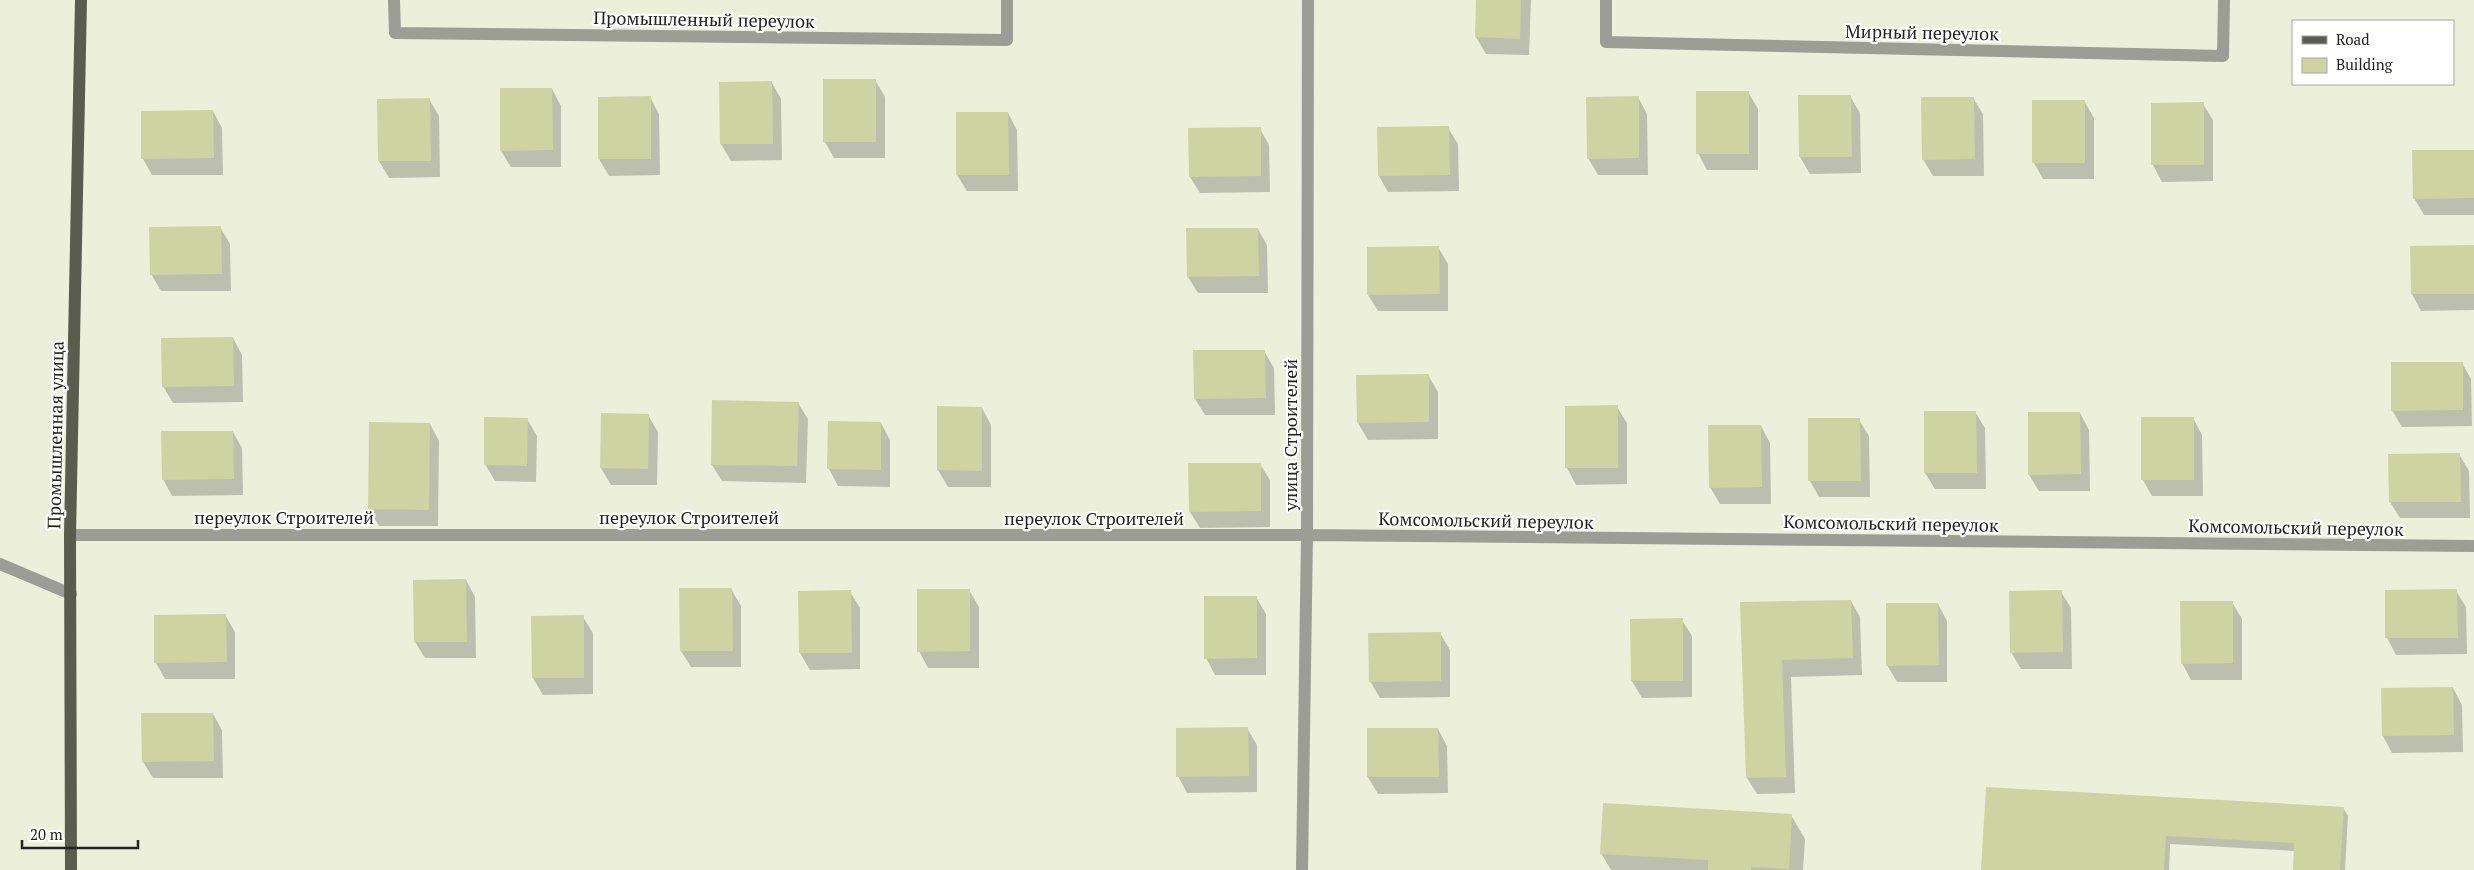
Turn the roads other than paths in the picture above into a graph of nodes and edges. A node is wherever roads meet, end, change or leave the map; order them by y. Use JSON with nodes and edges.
{"nodes":[{"id":1,"x":81,"y":0,"type":"edge"},
{"id":2,"x":394,"y":0,"type":"edge"},
{"id":3,"x":1007,"y":0,"type":"edge"},
{"id":4,"x":1308,"y":0,"type":"edge"},
{"id":5,"x":1606,"y":0,"type":"edge"},
{"id":6,"x":2224,"y":0,"type":"edge"},
{"id":7,"x":70,"y":534,"type":"junction"},
{"id":8,"x":1307,"y":535,"type":"junction"},
{"id":9,"x":2474,"y":546,"type":"edge"},
{"id":10,"x":0,"y":564,"type":"edge"},
{"id":11,"x":71,"y":594,"type":"junction"},
{"id":12,"x":71,"y":870,"type":"edge"},
{"id":13,"x":1302,"y":870,"type":"edge"}],
"edges":[{"from":1,"to":7,"type":"main road","name":"Промышленная улица"},
{"from":2,"to":3,"type":"street","name":"Промышленный переулок"},
{"from":4,"to":8,"type":"street","name":"улица Строителей"},
{"from":5,"to":6,"type":"street","name":"Мирный переулок"},
{"from":7,"to":8,"type":"street","name":"переулок Строителей"},
{"from":7,"to":11,"type":"main road","name":"Промышленная улица"},
{"from":8,"to":9,"type":"street","name":"Комсомольский переулок"},
{"from":8,"to":13,"type":"street","name":"улица Строителей"},
{"from":10,"to":11,"type":"street"},
{"from":11,"to":12,"type":"main road","name":"Промышленная улица"}]}
